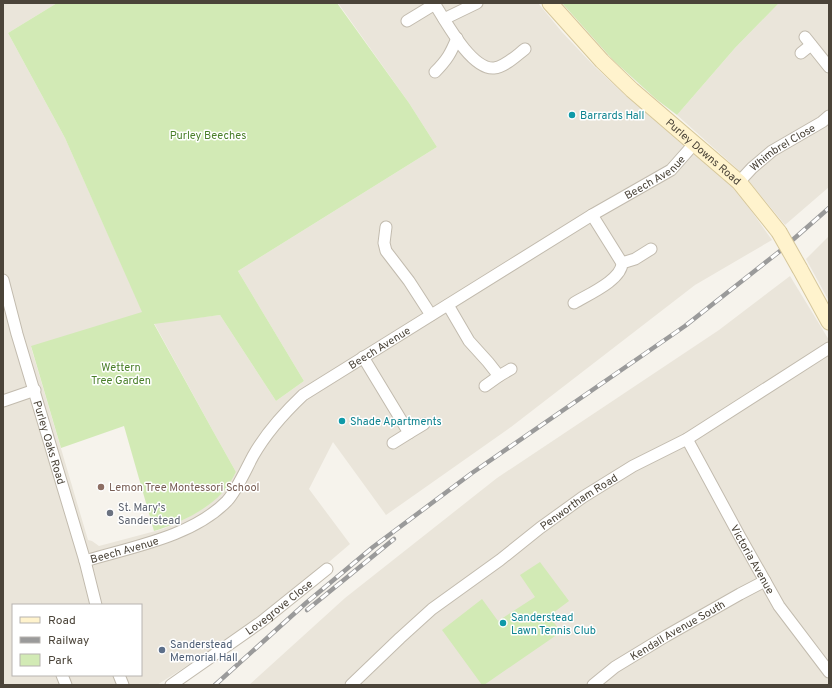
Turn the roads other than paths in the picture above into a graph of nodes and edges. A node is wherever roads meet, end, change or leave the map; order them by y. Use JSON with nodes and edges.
{"nodes":[{"id":1,"x":476,"y":3,"type":"edge"},
{"id":2,"x":550,"y":3,"type":"edge"},
{"id":3,"x":434,"y":4,"type":"edge"},
{"id":4,"x":444,"y":19,"type":"junction"},
{"id":5,"x":407,"y":21,"type":"dead end"},
{"id":6,"x":457,"y":38,"type":"junction"},
{"id":7,"x":525,"y":49,"type":"dead end"},
{"id":8,"x":801,"y":53,"type":"dead end"},
{"id":9,"x":829,"y":67,"type":"edge"},
{"id":10,"x":435,"y":72,"type":"dead end"},
{"id":11,"x":829,"y":116,"type":"edge"},
{"id":12,"x":694,"y":144,"type":"junction"},
{"id":13,"x":739,"y":182,"type":"junction"},
{"id":14,"x":592,"y":215,"type":"junction"},
{"id":15,"x":386,"y":228,"type":"dead end"},
{"id":16,"x":651,"y":249,"type":"dead end"},
{"id":17,"x":622,"y":263,"type":"junction"},
{"id":18,"x":3,"y":283,"type":"edge"},
{"id":19,"x":574,"y":303,"type":"dead end"},
{"id":20,"x":448,"y":305,"type":"junction"},
{"id":21,"x":431,"y":315,"type":"junction"},
{"id":22,"x":828,"y":320,"type":"edge"},
{"id":23,"x":829,"y":348,"type":"edge"},
{"id":24,"x":364,"y":357,"type":"junction"},
{"id":25,"x":511,"y":369,"type":"dead end"},
{"id":26,"x":499,"y":376,"type":"junction"},
{"id":27,"x":485,"y":386,"type":"dead end"},
{"id":28,"x":35,"y":390,"type":"junction"},
{"id":29,"x":3,"y":401,"type":"edge"},
{"id":30,"x":424,"y":424,"type":"dead end"},
{"id":31,"x":409,"y":433,"type":"junction"},
{"id":32,"x":687,"y":439,"type":"junction"},
{"id":33,"x":393,"y":442,"type":"dead end"},
{"id":34,"x":85,"y":561,"type":"junction"},
{"id":35,"x":327,"y":569,"type":"dead end"},
{"id":36,"x":765,"y":582,"type":"junction"},
{"id":37,"x":96,"y":604,"type":"edge"},
{"id":38,"x":829,"y":672,"type":"edge"},
{"id":39,"x":171,"y":685,"type":"edge"},
{"id":40,"x":351,"y":685,"type":"edge"},
{"id":41,"x":593,"y":685,"type":"edge"}],
"edges":[{"from":1,"to":4,"type":"street"},
{"from":2,"to":12,"type":"street","name":"Purley Downs Road"},
{"from":3,"to":4,"type":"street"},
{"from":3,"to":5,"type":"street"},
{"from":4,"to":6,"type":"street"},
{"from":6,"to":7,"type":"street"},
{"from":6,"to":10,"type":"street"},
{"from":8,"to":9,"type":"street"},
{"from":11,"to":13,"type":"street","name":"Whimbrel Close"},
{"from":12,"to":13,"type":"street","name":"Purley Downs Road"},
{"from":12,"to":14,"type":"street","name":"Beech Avenue"},
{"from":13,"to":22,"type":"street","name":"Purley Downs Road","bridge":true},
{"from":14,"to":17,"type":"street"},
{"from":14,"to":20,"type":"street","name":"Beech Avenue"},
{"from":15,"to":21,"type":"street"},
{"from":16,"to":17,"type":"street"},
{"from":17,"to":19,"type":"street"},
{"from":18,"to":28,"type":"street","name":"Purley Oaks Road"},
{"from":20,"to":21,"type":"street","name":"Beech Avenue"},
{"from":20,"to":26,"type":"street"},
{"from":21,"to":24,"type":"street","name":"Beech Avenue"},
{"from":23,"to":32,"type":"street","name":"Penwortham Road"},
{"from":24,"to":31,"type":"street"},
{"from":24,"to":34,"type":"street","name":"Beech Avenue"},
{"from":25,"to":26,"type":"street"},
{"from":26,"to":27,"type":"street"},
{"from":28,"to":29,"type":"street"},
{"from":28,"to":34,"type":"street","name":"Purley Oaks Road"},
{"from":30,"to":31,"type":"street"},
{"from":31,"to":33,"type":"street"},
{"from":32,"to":36,"type":"street","name":"Victoria Avenue"},
{"from":32,"to":40,"type":"street","name":"Penwortham Road"},
{"from":34,"to":37,"type":"street","name":"Purley Oaks Road"},
{"from":35,"to":39,"type":"street","name":"Lovegrove Close"},
{"from":36,"to":38,"type":"street","name":"Victoria Avenue"},
{"from":36,"to":41,"type":"street","name":"Kendall Avenue South"}]}
